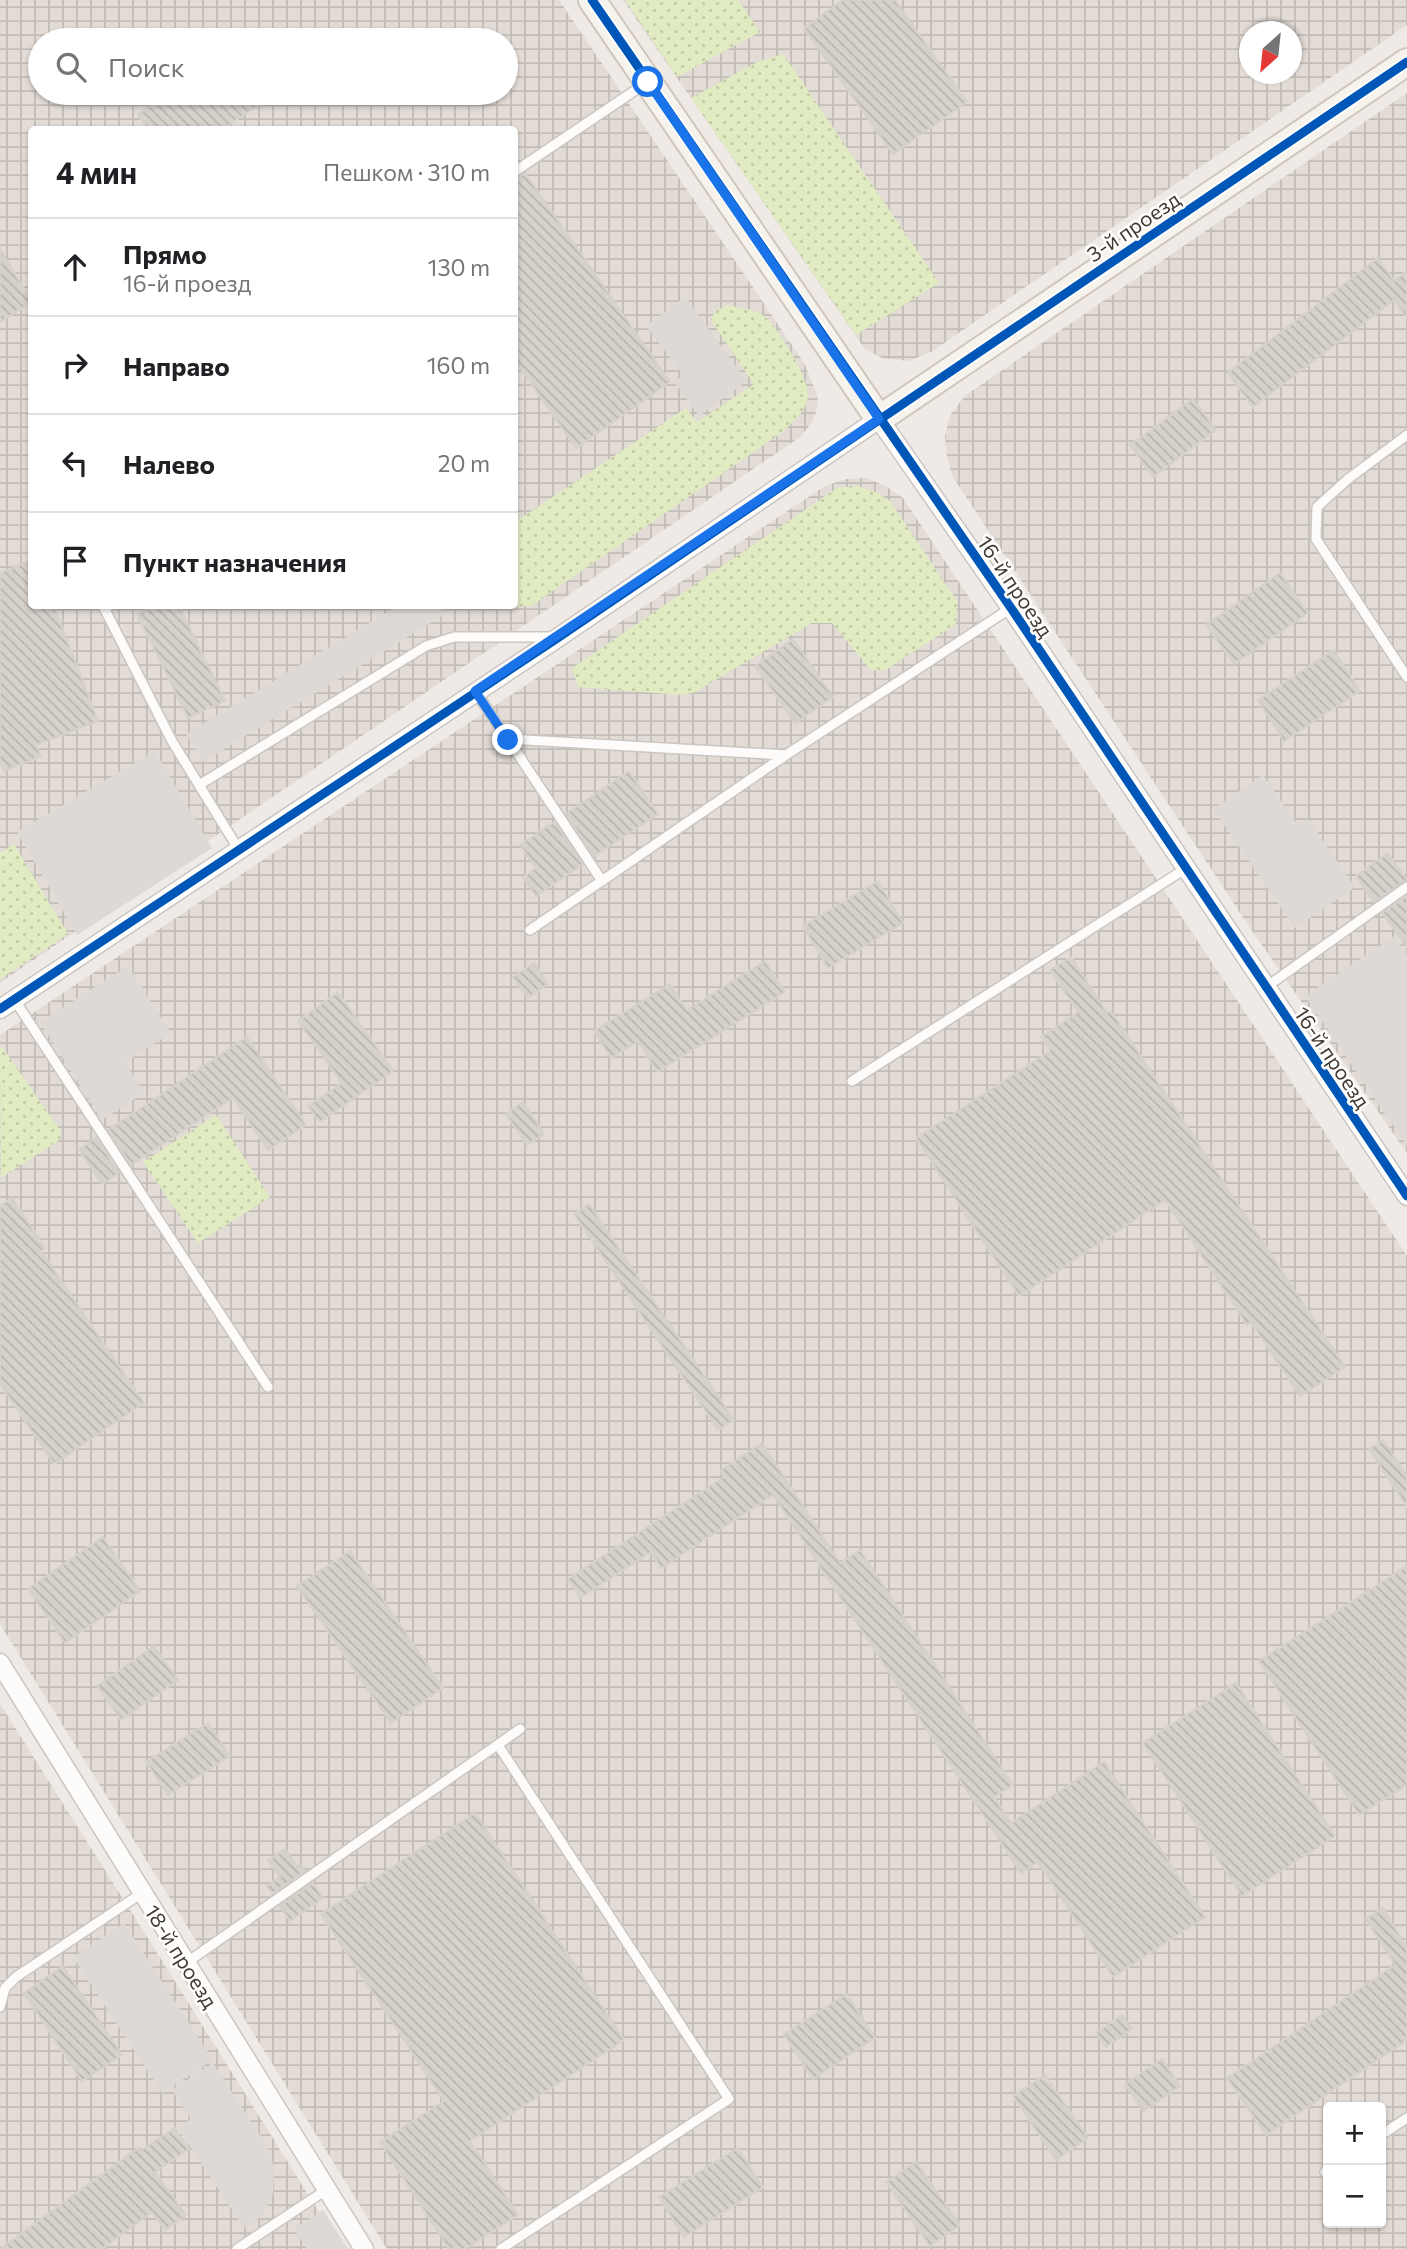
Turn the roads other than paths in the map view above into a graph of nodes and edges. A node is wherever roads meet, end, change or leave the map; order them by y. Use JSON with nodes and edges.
{"nodes":[{"id":1,"x":593,"y":0,"type":"edge"},
{"id":2,"x":1407,"y":62,"type":"edge"},
{"id":3,"x":648,"y":82,"type":"junction"},
{"id":4,"x":518,"y":169,"type":"edge"},
{"id":5,"x":879,"y":419,"type":"junction"},
{"id":6,"x":1407,"y":435,"type":"edge"},
{"id":7,"x":1011,"y":608,"type":"junction"},
{"id":8,"x":105,"y":609,"type":"edge"},
{"id":9,"x":559,"y":637,"type":"junction"},
{"id":10,"x":1407,"y":677,"type":"edge"},
{"id":11,"x":475,"y":691,"type":"junction"},
{"id":12,"x":508,"y":740,"type":"junction"},
{"id":13,"x":786,"y":755,"type":"junction"},
{"id":14,"x":199,"y":785,"type":"junction"},
{"id":15,"x":239,"y":850,"type":"junction"},
{"id":16,"x":1185,"y":869,"type":"junction"},
{"id":17,"x":602,"y":881,"type":"junction"},
{"id":18,"x":1407,"y":887,"type":"edge"},
{"id":19,"x":530,"y":930,"type":"dead end"},
{"id":20,"x":1265,"y":988,"type":"junction"},
{"id":21,"x":7,"y":1004,"type":"edge"},
{"id":22,"x":852,"y":1081,"type":"dead end"},
{"id":23,"x":1407,"y":1196,"type":"edge"},
{"id":24,"x":268,"y":1387,"type":"dead end"},
{"id":25,"x":0,"y":1663,"type":"edge"},
{"id":26,"x":520,"y":1729,"type":"dead end"},
{"id":27,"x":498,"y":1745,"type":"junction"},
{"id":28,"x":142,"y":1893,"type":"junction"},
{"id":29,"x":186,"y":1963,"type":"junction"},
{"id":30,"x":0,"y":2007,"type":"edge"},
{"id":31,"x":1407,"y":2118,"type":"edge"},
{"id":32,"x":1386,"y":2133,"type":"edge"},
{"id":33,"x":326,"y":2190,"type":"junction"},
{"id":34,"x":237,"y":2249,"type":"edge"},
{"id":35,"x":364,"y":2249,"type":"edge"},
{"id":36,"x":501,"y":2249,"type":"edge"}],
"edges":[{"from":1,"to":3,"type":"street","name":"16-й проезд"},
{"from":2,"to":5,"type":"street","name":"3-й проезд"},
{"from":3,"to":4,"type":"lane"},
{"from":3,"to":5,"type":"street","name":"16-й проезд"},
{"from":5,"to":7,"type":"street","name":"16-й проезд"},
{"from":5,"to":9,"type":"street"},
{"from":6,"to":10,"type":"lane"},
{"from":7,"to":13,"type":"lane"},
{"from":7,"to":16,"type":"street","name":"16-й проезд"},
{"from":8,"to":14,"type":"lane"},
{"from":9,"to":11,"type":"street"},
{"from":9,"to":14,"type":"lane"},
{"from":11,"to":12,"type":"lane"},
{"from":11,"to":15,"type":"street"},
{"from":12,"to":13,"type":"lane"},
{"from":12,"to":17,"type":"lane"},
{"from":13,"to":17,"type":"lane"},
{"from":14,"to":15,"type":"lane"},
{"from":15,"to":21,"type":"street"},
{"from":16,"to":20,"type":"street","name":"16-й проезд"},
{"from":16,"to":22,"type":"lane"},
{"from":17,"to":19,"type":"lane"},
{"from":18,"to":20,"type":"lane"},
{"from":20,"to":23,"type":"street","name":"16-й проезд"},
{"from":21,"to":24,"type":"lane"},
{"from":25,"to":28,"type":"street","name":"18-й проезд"},
{"from":26,"to":27,"type":"lane"},
{"from":27,"to":29,"type":"lane"},
{"from":27,"to":36,"type":"lane"},
{"from":28,"to":29,"type":"street","name":"18-й проезд"},
{"from":28,"to":30,"type":"lane"},
{"from":29,"to":33,"type":"street","name":"18-й проезд"},
{"from":31,"to":32,"type":"lane"},
{"from":33,"to":34,"type":"lane"},
{"from":33,"to":35,"type":"street","name":"18-й проезд"}]}
